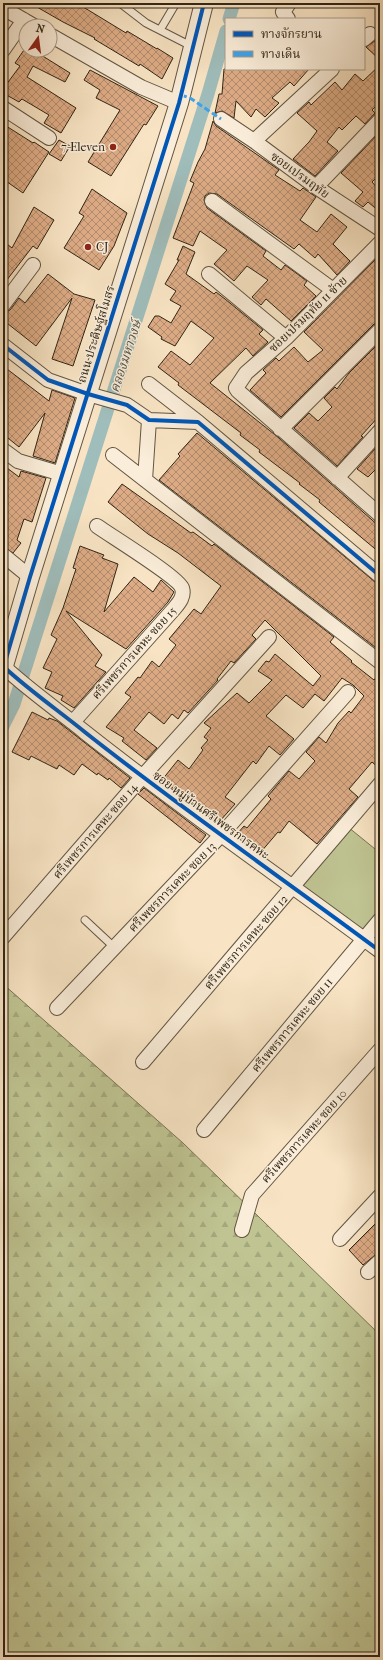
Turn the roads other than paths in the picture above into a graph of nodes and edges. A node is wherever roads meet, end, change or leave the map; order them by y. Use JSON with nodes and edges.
{"nodes":[{"id":1,"x":120,"y":3,"type":"edge"},
{"id":2,"x":176,"y":3,"type":"edge"},
{"id":3,"x":288,"y":3,"type":"edge"},
{"id":4,"x":203,"y":4,"type":"edge"},
{"id":5,"x":3,"y":8,"type":"edge"},
{"id":6,"x":20,"y":18,"type":"edge"},
{"id":7,"x":287,"y":18,"type":"edge"},
{"id":8,"x":160,"y":30,"type":"junction"},
{"id":9,"x":18,"y":34,"type":"edge"},
{"id":10,"x":58,"y":40,"type":"edge"},
{"id":11,"x":193,"y":47,"type":"junction"},
{"id":12,"x":3,"y":50,"type":"edge"},
{"id":13,"x":331,"y":70,"type":"edge"},
{"id":14,"x":179,"y":103,"type":"junction"},
{"id":15,"x":3,"y":108,"type":"edge"},
{"id":16,"x":221,"y":119,"type":"dead end"},
{"id":17,"x":380,"y":120,"type":"edge"},
{"id":18,"x":49,"y":138,"type":"dead end"},
{"id":19,"x":254,"y":141,"type":"junction"},
{"id":20,"x":316,"y":187,"type":"junction"},
{"id":21,"x":212,"y":201,"type":"dead end"},
{"id":22,"x":380,"y":229,"type":"edge"},
{"id":23,"x":380,"y":244,"type":"edge"},
{"id":24,"x":33,"y":265,"type":"dead end"},
{"id":25,"x":209,"y":274,"type":"dead end"},
{"id":26,"x":333,"y":290,"type":"junction"},
{"id":27,"x":3,"y":305,"type":"edge"},
{"id":28,"x":380,"y":330,"type":"edge"},
{"id":29,"x":286,"y":338,"type":"junction"},
{"id":30,"x":3,"y":345,"type":"edge"},
{"id":31,"x":149,"y":384,"type":"dead end"},
{"id":32,"x":92,"y":396,"type":"junction"},
{"id":33,"x":149,"y":420,"type":"junction"},
{"id":34,"x":198,"y":422,"type":"junction"},
{"id":35,"x":280,"y":429,"type":"junction"},
{"id":36,"x":380,"y":431,"type":"edge"},
{"id":37,"x":3,"y":450,"type":"edge"},
{"id":38,"x":113,"y":455,"type":"dead end"},
{"id":39,"x":62,"y":474,"type":"junction"},
{"id":40,"x":337,"y":478,"type":"junction"},
{"id":41,"x":145,"y":480,"type":"junction"},
{"id":42,"x":380,"y":516,"type":"edge"},
{"id":43,"x":97,"y":526,"type":"dead end"},
{"id":44,"x":3,"y":555,"type":"edge"},
{"id":45,"x":380,"y":576,"type":"edge"},
{"id":46,"x":30,"y":577,"type":"junction"},
{"id":47,"x":269,"y":637,"type":"dead end"},
{"id":48,"x":380,"y":662,"type":"edge"},
{"id":49,"x":4,"y":668,"type":"edge"},
{"id":50,"x":348,"y":692,"type":"dead end"},
{"id":51,"x":73,"y":722,"type":"junction"},
{"id":52,"x":142,"y":777,"type":"junction"},
{"id":53,"x":380,"y":784,"type":"edge"},
{"id":54,"x":221,"y":835,"type":"junction"},
{"id":55,"x":294,"y":886,"type":"junction"},
{"id":56,"x":85,"y":920,"type":"dead end"},
{"id":57,"x":380,"y":920,"type":"edge"},
{"id":58,"x":3,"y":937,"type":"edge"},
{"id":59,"x":364,"y":939,"type":"junction"},
{"id":60,"x":114,"y":948,"type":"junction"},
{"id":61,"x":380,"y":951,"type":"edge"},
{"id":62,"x":57,"y":1008,"type":"dead end"},
{"id":63,"x":380,"y":1050,"type":"edge"},
{"id":64,"x":143,"y":1062,"type":"dead end"},
{"id":65,"x":204,"y":1130,"type":"dead end"},
{"id":66,"x":380,"y":1196,"type":"edge"},
{"id":67,"x":242,"y":1230,"type":"dead end"},
{"id":68,"x":340,"y":1239,"type":"dead end"},
{"id":69,"x":380,"y":1261,"type":"edge"},
{"id":70,"x":368,"y":1272,"type":"dead end"}],
"edges":[{"from":1,"to":8,"type":"lane"},
{"from":2,"to":8,"type":"lane"},
{"from":3,"to":7,"type":"street"},
{"from":4,"to":11,"type":"street","name":"ถนน ประดิษฐ์สโมสร"},
{"from":5,"to":6,"type":"street"},
{"from":8,"to":11,"type":"lane"},
{"from":9,"to":12,"type":"street"},
{"from":10,"to":14,"type":"street"},
{"from":11,"to":14,"type":"street","name":"ถนน ประดิษฐ์สโมสร"},
{"from":13,"to":19,"type":"street"},
{"from":14,"to":32,"type":"street","name":"ถนน ประดิษฐ์สโมสร"},
{"from":15,"to":18,"type":"street"},
{"from":16,"to":19,"type":"street","name":"ซอยเปรมฤทัย"},
{"from":17,"to":20,"type":"street"},
{"from":19,"to":20,"type":"street","name":"ซอยเปรมฤทัย"},
{"from":20,"to":22,"type":"street","name":"ซอยเปรมฤทัย"},
{"from":21,"to":26,"type":"street"},
{"from":23,"to":26,"type":"street","name":"ซอยเปรมฤทัย 11 ซ้าย"},
{"from":24,"to":27,"type":"street"},
{"from":25,"to":29,"type":"street"},
{"from":26,"to":29,"type":"street","name":"ซอยเปรมฤทัย 11 ซ้าย"},
{"from":28,"to":35,"type":"street"},
{"from":29,"to":35,"type":"street","name":"ซอยเปรมฤทัย 11 ซ้าย"},
{"from":30,"to":32,"type":"street"},
{"from":31,"to":34,"type":"street"},
{"from":32,"to":33,"type":"street"},
{"from":32,"to":39,"type":"street","name":"ถนน ประดิษฐ์สโมสร"},
{"from":33,"to":34,"type":"street"},
{"from":33,"to":41,"type":"street"},
{"from":34,"to":45,"type":"street"},
{"from":35,"to":40,"type":"street"},
{"from":36,"to":40,"type":"street"},
{"from":37,"to":39,"type":"street"},
{"from":38,"to":41,"type":"street"},
{"from":39,"to":46,"type":"street","name":"ถนน ประดิษฐ์สโมสร"},
{"from":40,"to":42,"type":"street"},
{"from":41,"to":48,"type":"street"},
{"from":43,"to":51,"type":"street","name":"ศรีเพชรการเคหะ ซอย 15"},
{"from":44,"to":46,"type":"street"},
{"from":46,"to":49,"type":"street","name":"ถนน ประดิษฐ์สโมสร"},
{"from":47,"to":52,"type":"street","name":"ศรีเพชรการเคหะ ซอย 14"},
{"from":49,"to":51,"type":"street","name":"ซอย หมู่บ้านศรีเพชรการคหะ"},
{"from":50,"to":54,"type":"street","name":"ศรีเพชรการเคหะ ซอย 13"},
{"from":51,"to":52,"type":"street","name":"ซอย หมู่บ้านศรีเพชรการคหะ"},
{"from":52,"to":54,"type":"street","name":"ซอย หมู่บ้านศรีเพชรการคหะ"},
{"from":52,"to":58,"type":"street","name":"ศรีเพชรการเคหะ ซอย 14"},
{"from":53,"to":55,"type":"street","name":"ศรีเพชรการเคหะ ซอย 12"},
{"from":54,"to":55,"type":"street","name":"ซอย หมู่บ้านศรีเพชรการคหะ"},
{"from":54,"to":60,"type":"street","name":"ศรีเพชรการเคหะ ซอย 13"},
{"from":55,"to":59,"type":"street","name":"ซอย หมู่บ้านศรีเพชรการคหะ"},
{"from":55,"to":64,"type":"street","name":"ศรีเพชรการเคหะ ซอย 12"},
{"from":56,"to":60,"type":"lane"},
{"from":57,"to":59,"type":"street","name":"ศรีเพชรการเคหะ ซอย 11"},
{"from":59,"to":61,"type":"street","name":"ซอย หมู่บ้านศรีเพชรการคหะ"},
{"from":59,"to":65,"type":"street","name":"ศรีเพชรการเคหะ ซอย 11"},
{"from":60,"to":62,"type":"street","name":"ศรีเพชรการเคหะ ซอย 13"},
{"from":63,"to":67,"type":"street","name":"ศรีเพชรการเคหะ ซอย 10"},
{"from":66,"to":68,"type":"street"},
{"from":69,"to":70,"type":"street"}]}
